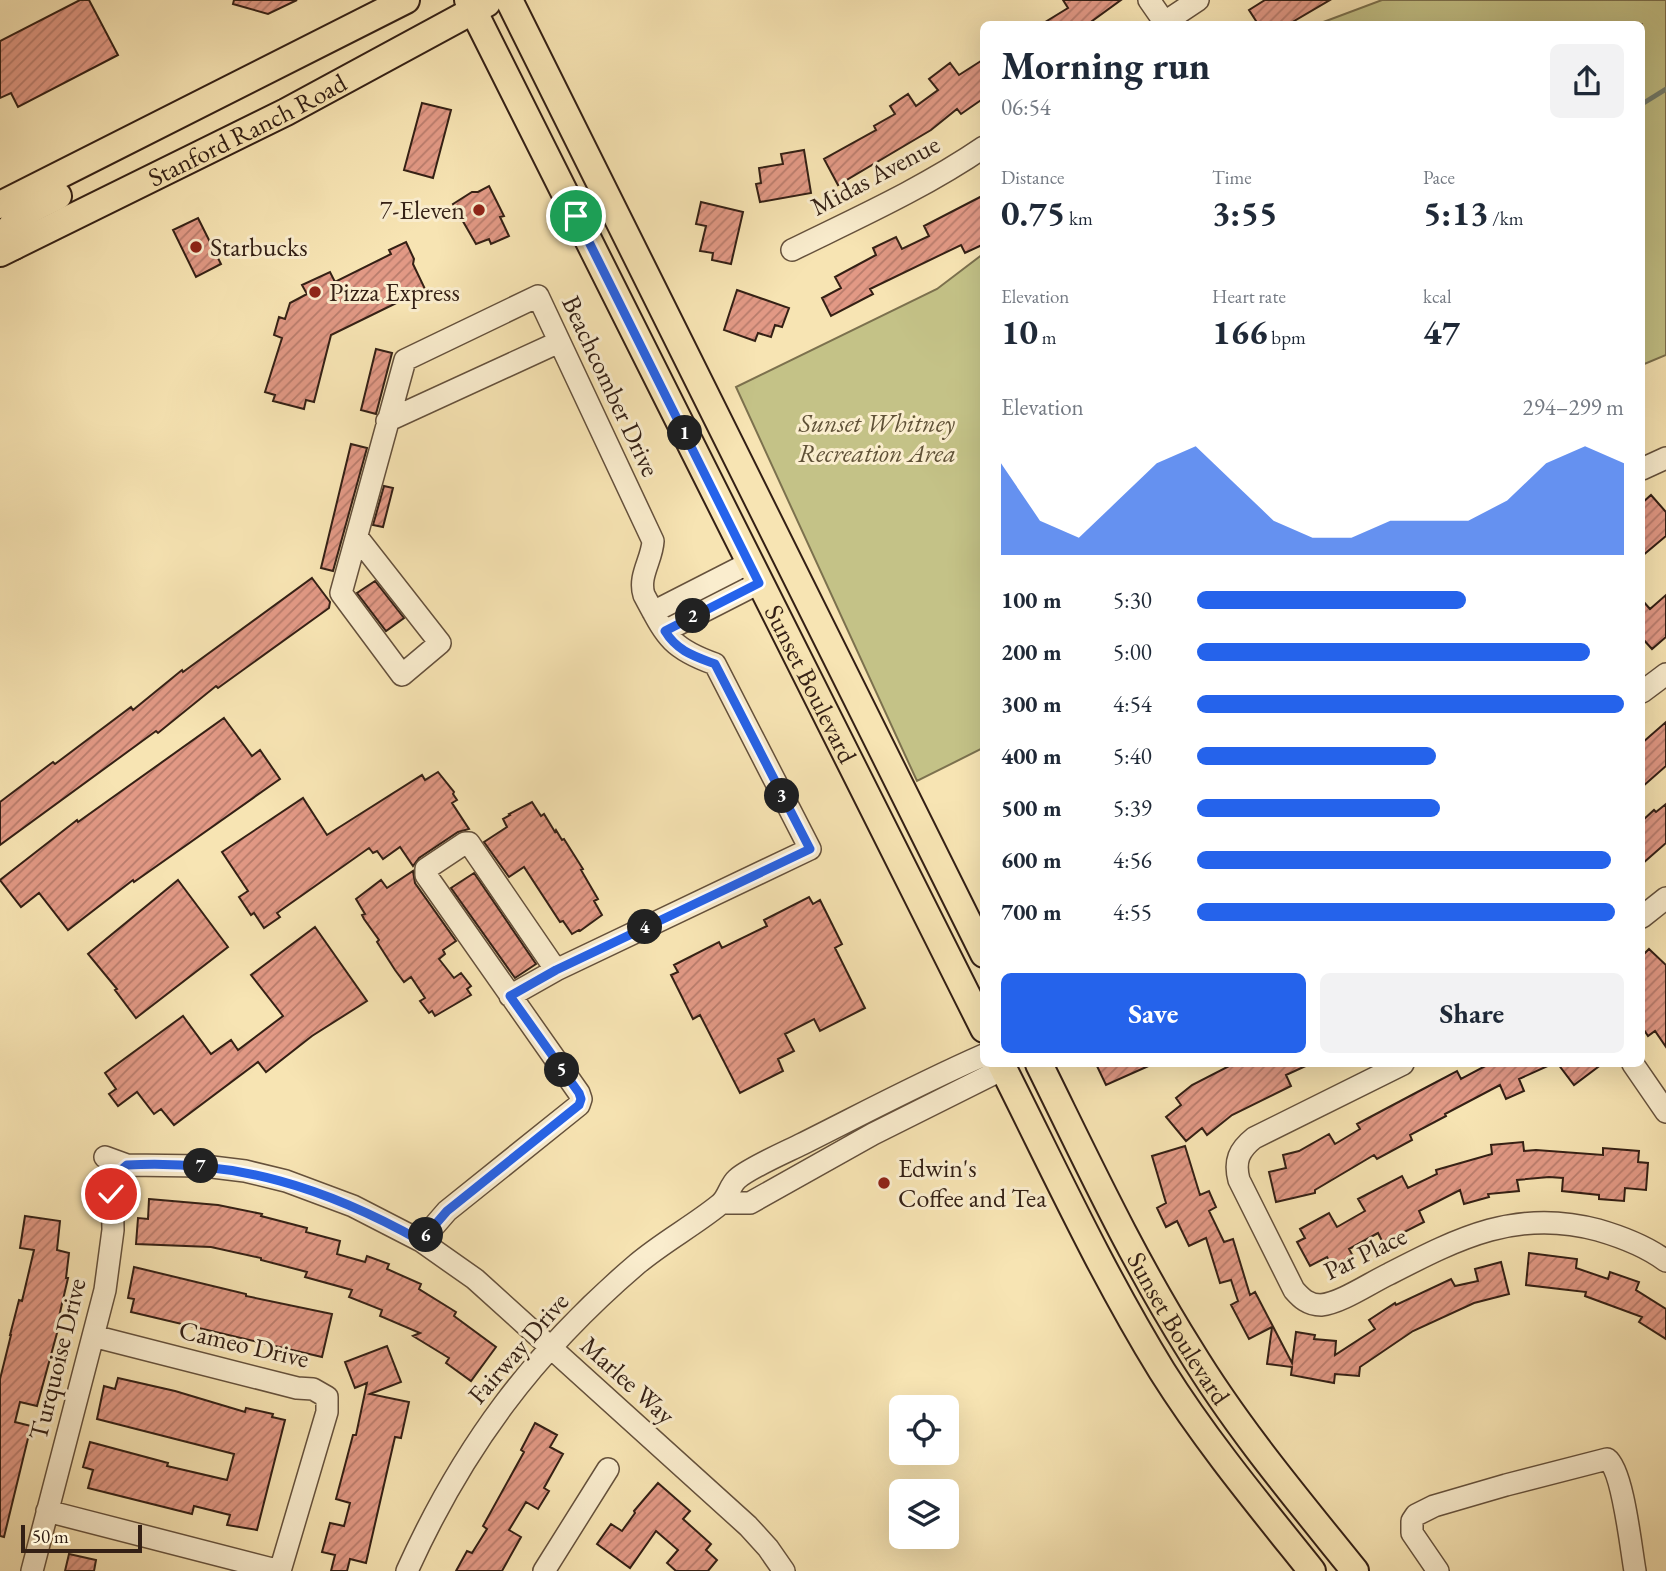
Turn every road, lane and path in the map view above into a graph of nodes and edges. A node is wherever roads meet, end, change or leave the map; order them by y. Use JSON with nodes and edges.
{"nodes":[{"id":1,"x":406,"y":0,"type":"edge"},
{"id":2,"x":509,"y":0,"type":"edge"},
{"id":3,"x":1149,"y":0,"type":"edge"},
{"id":4,"x":1198,"y":0,"type":"edge"},
{"id":5,"x":478,"y":3,"type":"edge"},
{"id":6,"x":1161,"y":21,"type":"edge"},
{"id":7,"x":1167,"y":21,"type":"edge"},
{"id":8,"x":980,"y":150,"type":"edge"},
{"id":9,"x":76,"y":166,"type":"junction"},
{"id":10,"x":0,"y":205,"type":"edge"},
{"id":11,"x":7,"y":249,"type":"edge"},
{"id":12,"x":792,"y":250,"type":"dead end"},
{"id":13,"x":559,"y":342,"type":"junction"},
{"id":14,"x":387,"y":421,"type":"junction"},
{"id":15,"x":1666,"y":458,"type":"edge"},
{"id":16,"x":1645,"y":468,"type":"edge"},
{"id":17,"x":357,"y":537,"type":"junction"},
{"id":18,"x":754,"y":573,"type":"junction"},
{"id":19,"x":653,"y":612,"type":"junction"},
{"id":20,"x":665,"y":631,"type":"junction"},
{"id":21,"x":1666,"y":674,"type":"edge"},
{"id":22,"x":1645,"y":690,"type":"edge"},
{"id":23,"x":1666,"y":898,"type":"edge"},
{"id":24,"x":1645,"y":914,"type":"edge"},
{"id":25,"x":980,"y":946,"type":"edge"},
{"id":26,"x":556,"y":970,"type":"junction"},
{"id":27,"x":510,"y":996,"type":"junction"},
{"id":28,"x":980,"y":1021,"type":"edge"},
{"id":29,"x":993,"y":1067,"type":"edge"},
{"id":30,"x":1002,"y":1067,"type":"edge"},
{"id":31,"x":1040,"y":1067,"type":"edge"},
{"id":32,"x":1398,"y":1067,"type":"edge"},
{"id":33,"x":1635,"y":1067,"type":"edge"},
{"id":34,"x":1666,"y":1112,"type":"edge"},
{"id":35,"x":105,"y":1157,"type":"dead end"},
{"id":36,"x":127,"y":1165,"type":"junction"},
{"id":37,"x":421,"y":1241,"type":"junction"},
{"id":38,"x":1663,"y":1250,"type":"edge"},
{"id":39,"x":93,"y":1336,"type":"junction"},
{"id":40,"x":550,"y":1347,"type":"junction"},
{"id":41,"x":608,"y":1469,"type":"dead end"},
{"id":42,"x":47,"y":1511,"type":"junction"},
{"id":43,"x":32,"y":1571,"type":"edge"},
{"id":44,"x":281,"y":1571,"type":"edge"},
{"id":45,"x":407,"y":1571,"type":"edge"},
{"id":46,"x":544,"y":1571,"type":"edge"},
{"id":47,"x":784,"y":1571,"type":"edge"},
{"id":48,"x":1312,"y":1571,"type":"edge"},
{"id":49,"x":1355,"y":1571,"type":"edge"},
{"id":50,"x":1438,"y":1571,"type":"edge"},
{"id":51,"x":1635,"y":1571,"type":"edge"}],
"edges":[{"from":1,"to":9,"type":"main road","name":"Stanford Ranch Road"},
{"from":2,"to":25,"type":"main road","name":"Sunset Boulevard"},
{"from":3,"to":6,"type":"street"},
{"from":4,"to":7,"type":"street"},
{"from":5,"to":11,"type":"main road","name":"Stanford Ranch Road"},
{"from":5,"to":18,"type":"main road","name":"Sunset Boulevard"},
{"from":8,"to":12,"type":"street","name":"Midas Avenue"},
{"from":9,"to":10,"type":"main road","name":"Stanford Ranch Road"},
{"from":9,"to":11,"type":"main road"},
{"from":13,"to":14,"type":"street"},
{"from":13,"to":14,"type":"street","name":"Beachcomber Drive"},
{"from":13,"to":19,"type":"street","name":"Beachcomber Drive"},
{"from":14,"to":17,"type":"street","name":"Beachcomber Drive"},
{"from":15,"to":16,"type":"street"},
{"from":17,"to":17,"type":"street","name":"Beachcomber Drive"},
{"from":18,"to":19,"type":"street"},
{"from":18,"to":20,"type":"street"},
{"from":18,"to":28,"type":"main road","name":"Sunset Boulevard"},
{"from":19,"to":20,"type":"street","name":"Beachcomber Drive"},
{"from":20,"to":26,"type":"street","name":"Beachcomber Drive"},
{"from":21,"to":22,"type":"street"},
{"from":23,"to":24,"type":"street"},
{"from":26,"to":27,"type":"street","name":"Beachcomber Drive"},
{"from":26,"to":27,"type":"street"},
{"from":27,"to":37,"type":"street"},
{"from":29,"to":40,"type":"street","name":"Fairway Drive"},
{"from":30,"to":48,"type":"main road","name":"Sunset Boulevard"},
{"from":31,"to":49,"type":"main road","name":"Sunset Boulevard"},
{"from":32,"to":38,"type":"street","name":"Par Place"},
{"from":33,"to":34,"type":"street"},
{"from":35,"to":36,"type":"street","name":"Marlee Way"},
{"from":36,"to":37,"type":"street","name":"Marlee Way"},
{"from":36,"to":39,"type":"street","name":"Turquoise Drive"},
{"from":37,"to":40,"type":"street","name":"Marlee Way"},
{"from":39,"to":42,"type":"street","name":"Turquoise Drive"},
{"from":39,"to":44,"type":"street","name":"Cameo Drive"},
{"from":40,"to":45,"type":"street","name":"Fairway Drive"},
{"from":40,"to":47,"type":"street","name":"Marlee Way"},
{"from":41,"to":46,"type":"street"},
{"from":42,"to":43,"type":"street","name":"Turquoise Drive"},
{"from":42,"to":44,"type":"street"},
{"from":50,"to":51,"type":"street"}]}
